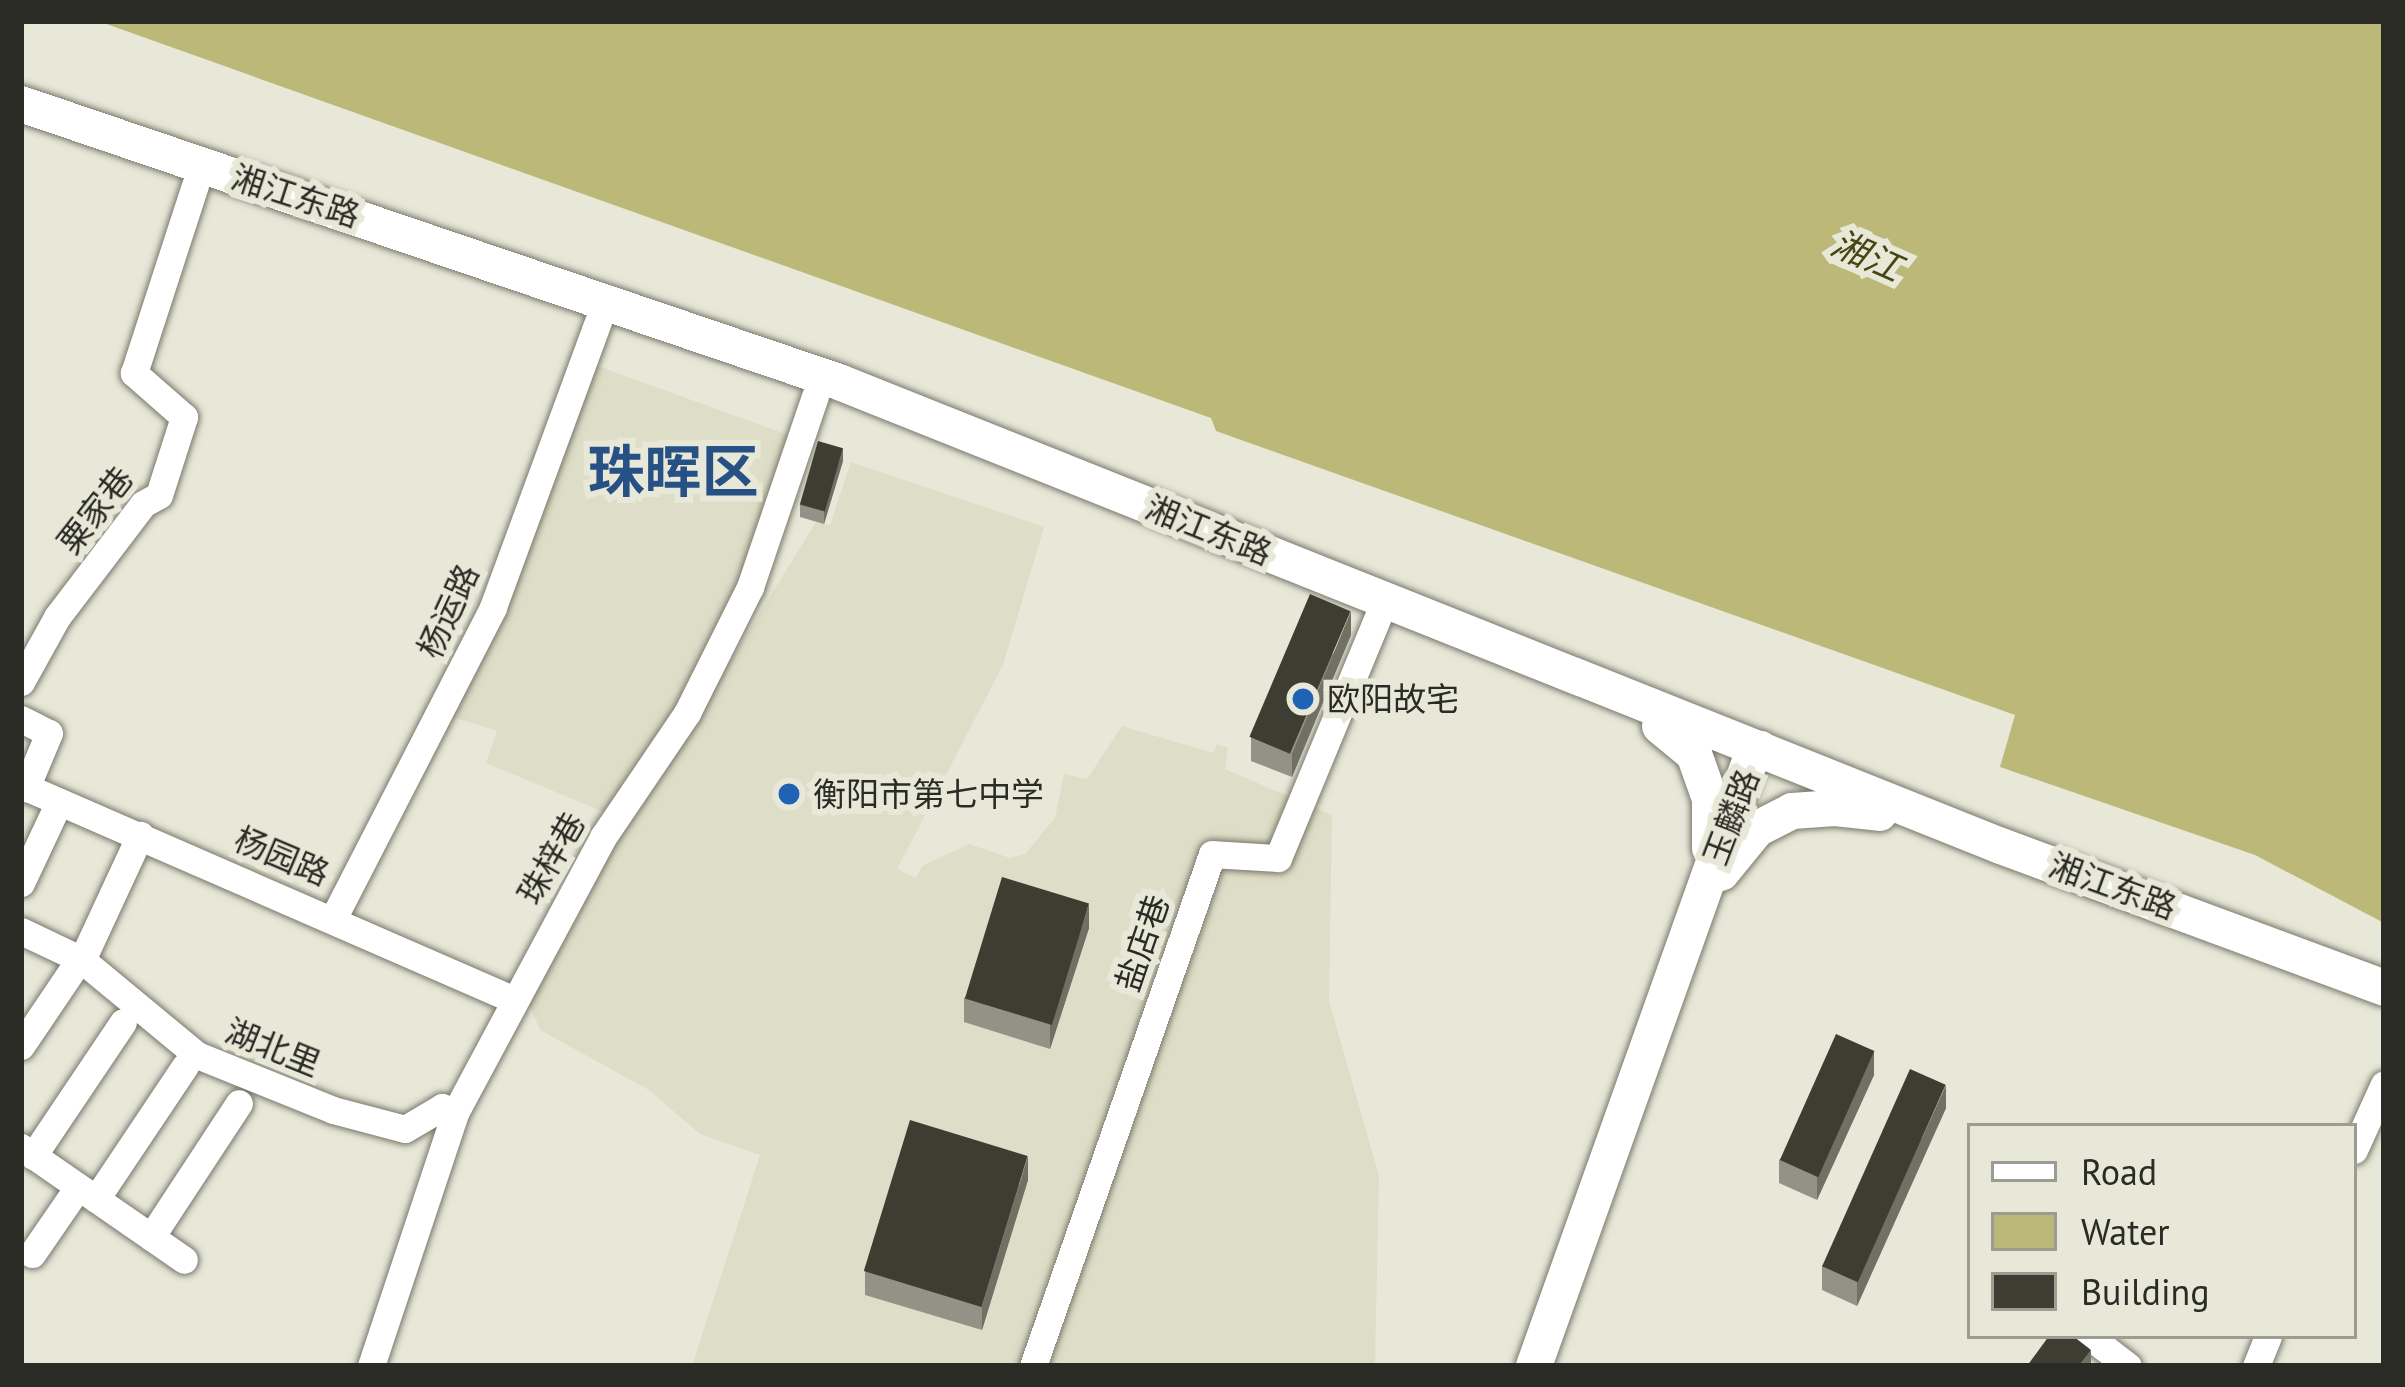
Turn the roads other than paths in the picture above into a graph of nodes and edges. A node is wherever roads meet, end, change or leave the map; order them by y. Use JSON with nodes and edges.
{"nodes":[{"id":1,"x":21,"y":104,"type":"edge"},
{"id":2,"x":21,"y":126,"type":"edge"},
{"id":3,"x":195,"y":185,"type":"junction"},
{"id":4,"x":598,"y":322,"type":"junction"},
{"id":5,"x":815,"y":396,"type":"junction"},
{"id":6,"x":1378,"y":616,"type":"junction"},
{"id":7,"x":21,"y":682,"type":"edge"},
{"id":8,"x":21,"y":719,"type":"edge"},
{"id":9,"x":1660,"y":727,"type":"junction"},
{"id":10,"x":1756,"y":759,"type":"junction"},
{"id":11,"x":23,"y":786,"type":"edge"},
{"id":12,"x":59,"y":802,"type":"junction"},
{"id":13,"x":1880,"y":813,"type":"junction"},
{"id":14,"x":140,"y":835,"type":"junction"},
{"id":15,"x":1716,"y":873,"type":"junction"},
{"id":16,"x":21,"y":883,"type":"edge"},
{"id":17,"x":334,"y":917,"type":"junction"},
{"id":18,"x":21,"y":932,"type":"edge"},
{"id":19,"x":80,"y":962,"type":"junction"},
{"id":20,"x":2384,"y":988,"type":"edge"},
{"id":21,"x":512,"y":998,"type":"junction"},
{"id":22,"x":2384,"y":1005,"type":"edge"},
{"id":23,"x":123,"y":1022,"type":"dead end"},
{"id":24,"x":21,"y":1046,"type":"edge"},
{"id":25,"x":185,"y":1066,"type":"dead end"},
{"id":26,"x":2384,"y":1084,"type":"edge"},
{"id":27,"x":239,"y":1103,"type":"dead end"},
{"id":28,"x":455,"y":1113,"type":"junction"},
{"id":29,"x":2357,"y":1143,"type":"edge"},
{"id":30,"x":27,"y":1152,"type":"edge"},
{"id":31,"x":87,"y":1193,"type":"junction"},
{"id":32,"x":151,"y":1237,"type":"junction"},
{"id":33,"x":32,"y":1254,"type":"dead end"},
{"id":34,"x":184,"y":1260,"type":"dead end"},
{"id":35,"x":2093,"y":1339,"type":"edge"},
{"id":36,"x":2123,"y":1364,"type":"edge"},
{"id":37,"x":370,"y":1366,"type":"edge"},
{"id":38,"x":1033,"y":1366,"type":"edge"},
{"id":39,"x":1534,"y":1366,"type":"edge"},
{"id":40,"x":1546,"y":1366,"type":"edge"}],
"edges":[{"from":1,"to":10,"type":"main road","name":"湘江东路"},
{"from":2,"to":3,"type":"main road","name":"湘江东路"},
{"from":3,"to":4,"type":"main road","name":"湘江东路"},
{"from":3,"to":7,"type":"street","name":"粟家巷"},
{"from":4,"to":5,"type":"main road","name":"湘江东路"},
{"from":4,"to":17,"type":"street","name":"杨运路"},
{"from":5,"to":6,"type":"main road","name":"湘江东路"},
{"from":5,"to":21,"type":"street","name":"珠梓巷"},
{"from":6,"to":9,"type":"main road","name":"湘江东路"},
{"from":6,"to":38,"type":"street","name":"盐店巷"},
{"from":8,"to":11,"type":"street"},
{"from":9,"to":10,"type":"main road","name":"湘江东路"},
{"from":9,"to":15,"type":"main road"},
{"from":10,"to":13,"type":"main road","name":"湘江东路"},
{"from":10,"to":15,"type":"main road","name":"玉麟路"},
{"from":10,"to":20,"type":"main road","name":"湘江东路"},
{"from":11,"to":12,"type":"street","name":"杨园路"},
{"from":12,"to":14,"type":"street","name":"杨园路"},
{"from":12,"to":16,"type":"street"},
{"from":13,"to":15,"type":"main road"},
{"from":13,"to":22,"type":"main road","name":"湘江东路"},
{"from":14,"to":17,"type":"street","name":"杨园路"},
{"from":14,"to":19,"type":"street"},
{"from":15,"to":39,"type":"main road","name":"玉麟路"},
{"from":15,"to":40,"type":"main road","name":"玉麟路"},
{"from":17,"to":21,"type":"street","name":"杨园路"},
{"from":18,"to":19,"type":"street","name":"湖北里"},
{"from":19,"to":24,"type":"street"},
{"from":19,"to":28,"type":"street","name":"湖北里"},
{"from":21,"to":28,"type":"street","name":"珠梓巷"},
{"from":23,"to":30,"type":"street"},
{"from":25,"to":31,"type":"street"},
{"from":26,"to":29,"type":"street"},
{"from":27,"to":32,"type":"street"},
{"from":28,"to":37,"type":"street","name":"珠梓巷"},
{"from":30,"to":31,"type":"street"},
{"from":31,"to":32,"type":"street"},
{"from":31,"to":33,"type":"street"},
{"from":32,"to":34,"type":"street"},
{"from":35,"to":36,"type":"street"}]}
